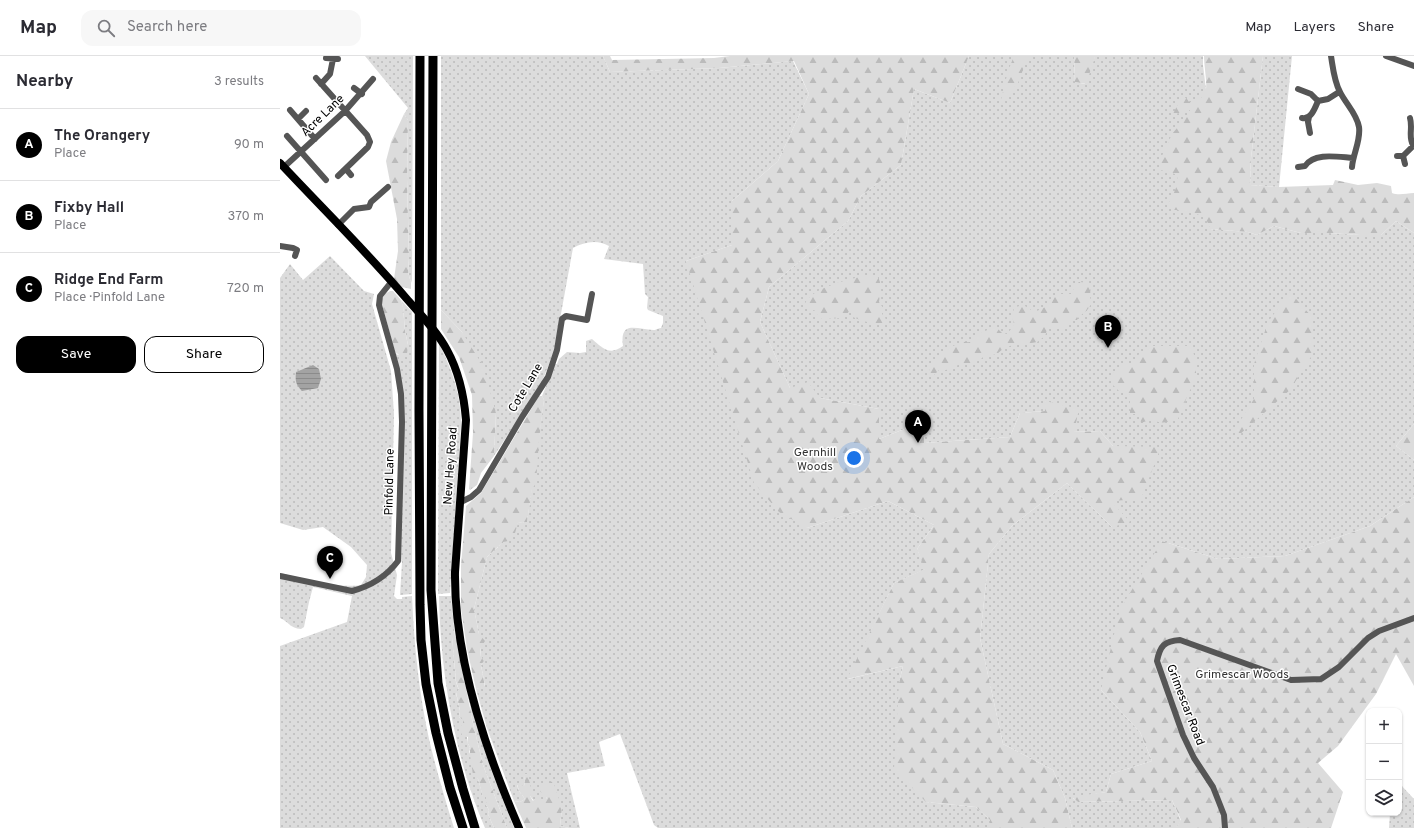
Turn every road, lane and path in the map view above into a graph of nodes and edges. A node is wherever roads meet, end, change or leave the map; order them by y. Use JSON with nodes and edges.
{"nodes":[{"id":1,"x":420,"y":56,"type":"edge"},
{"id":2,"x":433,"y":56,"type":"edge"},
{"id":3,"x":1331,"y":56,"type":"edge"},
{"id":4,"x":1386,"y":56,"type":"edge"},
{"id":5,"x":333,"y":59,"type":"dead end"},
{"id":6,"x":1413,"y":64,"type":"edge"},
{"id":7,"x":316,"y":78,"type":"dead end"},
{"id":8,"x":373,"y":79,"type":"dead end"},
{"id":9,"x":321,"y":84,"type":"junction"},
{"id":10,"x":354,"y":88,"type":"dead end"},
{"id":11,"x":1298,"y":89,"type":"dead end"},
{"id":12,"x":1339,"y":92,"type":"junction"},
{"id":13,"x":362,"y":94,"type":"junction"},
{"id":14,"x":1318,"y":101,"type":"junction"},
{"id":15,"x":290,"y":110,"type":"dead end"},
{"id":16,"x":306,"y":111,"type":"dead end"},
{"id":17,"x":345,"y":111,"type":"junction"},
{"id":18,"x":1309,"y":117,"type":"junction"},
{"id":19,"x":1302,"y":118,"type":"dead end"},
{"id":20,"x":1410,"y":118,"type":"dead end"},
{"id":21,"x":298,"y":119,"type":"junction"},
{"id":22,"x":1310,"y":133,"type":"dead end"},
{"id":23,"x":287,"y":136,"type":"dead end"},
{"id":24,"x":315,"y":139,"type":"junction"},
{"id":25,"x":1414,"y":145,"type":"edge"},
{"id":26,"x":301,"y":152,"type":"junction"},
{"id":27,"x":1353,"y":158,"type":"junction"},
{"id":28,"x":1405,"y":164,"type":"dead end"},
{"id":29,"x":282,"y":165,"type":"edge"},
{"id":30,"x":1298,"y":166,"type":"dead end"},
{"id":31,"x":1352,"y":167,"type":"dead end"},
{"id":32,"x":346,"y":169,"type":"junction"},
{"id":33,"x":351,"y":175,"type":"dead end"},
{"id":34,"x":338,"y":176,"type":"dead end"},
{"id":35,"x":326,"y":180,"type":"dead end"},
{"id":36,"x":388,"y":187,"type":"dead end"},
{"id":37,"x":338,"y":225,"type":"junction"},
{"id":38,"x":280,"y":246,"type":"edge"},
{"id":39,"x":295,"y":256,"type":"dead end"},
{"id":40,"x":392,"y":281,"type":"junction"},
{"id":41,"x":592,"y":294,"type":"dead end"},
{"id":42,"x":461,"y":502,"type":"junction"},
{"id":43,"x":280,"y":576,"type":"edge"},
{"id":44,"x":1414,"y":618,"type":"edge"},
{"id":45,"x":463,"y":828,"type":"edge"},
{"id":46,"x":475,"y":828,"type":"edge"},
{"id":47,"x":519,"y":828,"type":"edge"},
{"id":48,"x":1225,"y":828,"type":"edge"}],
"edges":[{"from":1,"to":45,"type":"highway"},
{"from":2,"to":46,"type":"highway"},
{"from":3,"to":12,"type":"street"},
{"from":4,"to":6,"type":"street"},
{"from":5,"to":9,"type":"street"},
{"from":7,"to":9,"type":"street"},
{"from":8,"to":13,"type":"street","name":"Acre Lane"},
{"from":9,"to":17,"type":"street"},
{"from":10,"to":13,"type":"street"},
{"from":11,"to":14,"type":"street"},
{"from":12,"to":14,"type":"street"},
{"from":12,"to":27,"type":"street"},
{"from":13,"to":17,"type":"street","name":"Acre Lane"},
{"from":14,"to":18,"type":"street"},
{"from":15,"to":21,"type":"street"},
{"from":16,"to":21,"type":"street"},
{"from":17,"to":24,"type":"street","name":"Acre Lane"},
{"from":17,"to":32,"type":"street"},
{"from":18,"to":19,"type":"street"},
{"from":18,"to":22,"type":"street"},
{"from":20,"to":25,"type":"street"},
{"from":21,"to":24,"type":"street"},
{"from":23,"to":26,"type":"street"},
{"from":24,"to":26,"type":"street","name":"Acre Lane"},
{"from":25,"to":28,"type":"street"},
{"from":26,"to":29,"type":"street","name":"Acre Lane"},
{"from":26,"to":35,"type":"street"},
{"from":27,"to":30,"type":"street"},
{"from":27,"to":31,"type":"street"},
{"from":29,"to":37,"type":"main road","name":"New Hey Road"},
{"from":32,"to":33,"type":"street"},
{"from":32,"to":34,"type":"street"},
{"from":36,"to":37,"type":"street"},
{"from":37,"to":40,"type":"main road","name":"New Hey Road"},
{"from":38,"to":39,"type":"street"},
{"from":40,"to":42,"type":"main road","name":"New Hey Road"},
{"from":40,"to":43,"type":"street","name":"Pinfold Lane"},
{"from":41,"to":42,"type":"street","name":"Cote Lane"},
{"from":42,"to":47,"type":"main road","name":"New Hey Road"},
{"from":44,"to":48,"type":"street","name":"Grimescar Road"}]}
